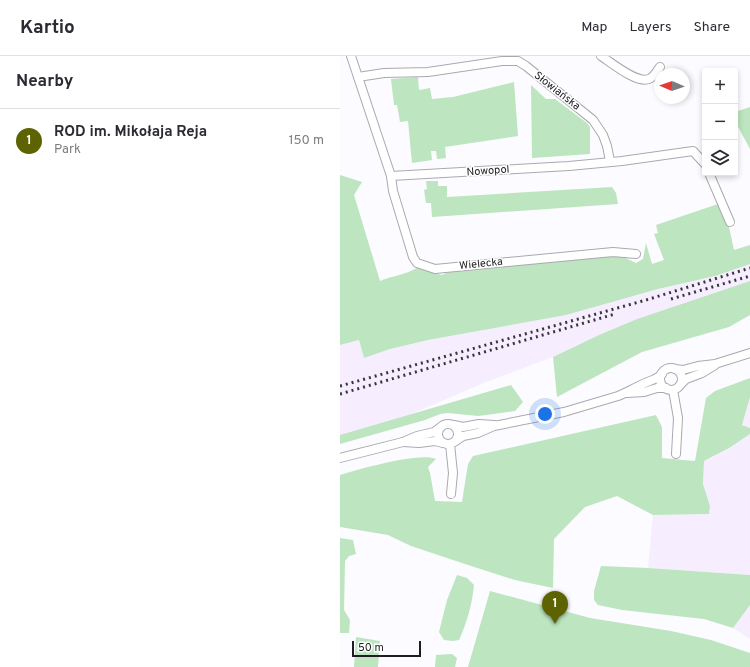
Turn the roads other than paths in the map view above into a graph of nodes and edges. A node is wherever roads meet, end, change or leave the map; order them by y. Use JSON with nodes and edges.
{"nodes":[{"id":1,"x":351,"y":56,"type":"edge"},
{"id":2,"x":601,"y":56,"type":"edge"},
{"id":3,"x":502,"y":59,"type":"edge"},
{"id":4,"x":660,"y":66,"type":"dead end"},
{"id":5,"x":358,"y":77,"type":"junction"},
{"id":6,"x":702,"y":161,"type":"edge"},
{"id":7,"x":610,"y":162,"type":"junction"},
{"id":8,"x":391,"y":176,"type":"junction"},
{"id":9,"x":710,"y":176,"type":"edge"},
{"id":10,"x":730,"y":222,"type":"dead end"},
{"id":11,"x":636,"y":254,"type":"dead end"},
{"id":12,"x":750,"y":353,"type":"edge"},
{"id":13,"x":715,"y":364,"type":"junction"},
{"id":14,"x":675,"y":369,"type":"junction"},
{"id":15,"x":662,"y":374,"type":"junction"},
{"id":16,"x":680,"y":384,"type":"junction"},
{"id":17,"x":669,"y":389,"type":"junction"},
{"id":18,"x":626,"y":393,"type":"junction"},
{"id":19,"x":454,"y":425,"type":"junction"},
{"id":20,"x":494,"y":426,"type":"junction"},
{"id":21,"x":441,"y":427,"type":"junction"},
{"id":22,"x":403,"y":442,"type":"junction"},
{"id":23,"x":450,"y":443,"type":"junction"},
{"id":24,"x":676,"y":454,"type":"dead end"},
{"id":25,"x":340,"y":458,"type":"edge"},
{"id":26,"x":451,"y":494,"type":"dead end"}],
"edges":[{"from":1,"to":5,"type":"street"},
{"from":2,"to":4,"type":"street"},
{"from":3,"to":5,"type":"street","name":"Słowiańska"},
{"from":3,"to":7,"type":"street","name":"Słowiańska"},
{"from":5,"to":8,"type":"street"},
{"from":6,"to":7,"type":"street","name":"Nowopol"},
{"from":7,"to":8,"type":"street","name":"Nowopol"},
{"from":8,"to":11,"type":"street","name":"Wielecka"},
{"from":9,"to":10,"type":"street"},
{"from":12,"to":13,"type":"street"},
{"from":13,"to":14,"type":"street"},
{"from":13,"to":16,"type":"street"},
{"from":14,"to":15,"type":"street"},
{"from":14,"to":16,"type":"street"},
{"from":15,"to":17,"type":"street"},
{"from":15,"to":18,"type":"street"},
{"from":16,"to":17,"type":"street"},
{"from":17,"to":18,"type":"street"},
{"from":17,"to":24,"type":"street"},
{"from":18,"to":20,"type":"street"},
{"from":19,"to":20,"type":"street"},
{"from":19,"to":21,"type":"street"},
{"from":19,"to":23,"type":"street"},
{"from":20,"to":23,"type":"street"},
{"from":21,"to":22,"type":"street"},
{"from":21,"to":23,"type":"street"},
{"from":22,"to":23,"type":"street"},
{"from":22,"to":25,"type":"street"},
{"from":23,"to":26,"type":"street"}]}
